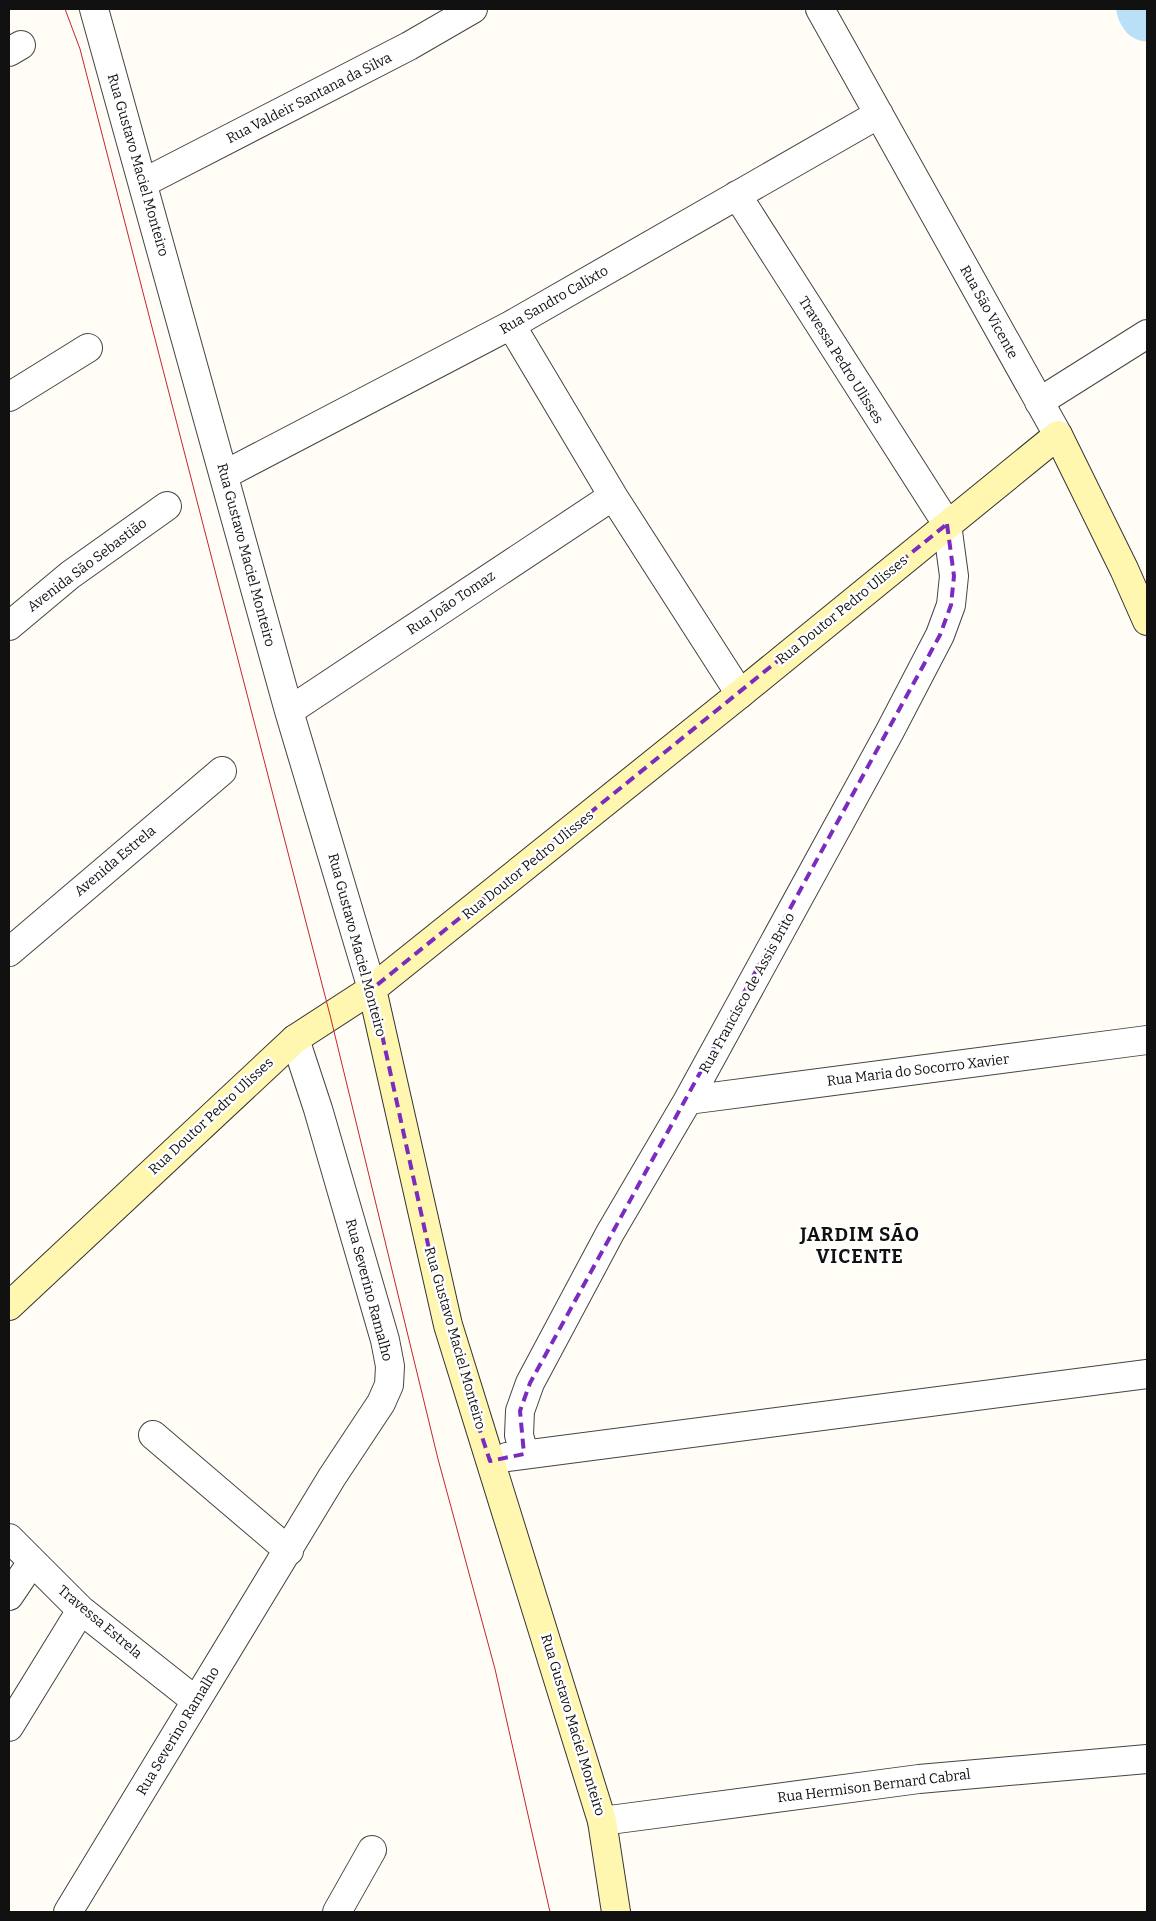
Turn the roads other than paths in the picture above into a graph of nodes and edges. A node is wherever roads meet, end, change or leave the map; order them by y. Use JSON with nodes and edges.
{"nodes":[{"id":1,"x":94,"y":9,"type":"edge"},
{"id":2,"x":473,"y":9,"type":"edge"},
{"id":3,"x":820,"y":9,"type":"edge"},
{"id":4,"x":879,"y":114,"type":"junction"},
{"id":5,"x":143,"y":183,"type":"junction"},
{"id":6,"x":737,"y":195,"type":"junction"},
{"id":7,"x":511,"y":325,"type":"junction"},
{"id":8,"x":1147,"y":334,"type":"edge"},
{"id":9,"x":88,"y":348,"type":"dead end"},
{"id":10,"x":9,"y":397,"type":"edge"},
{"id":11,"x":1039,"y":402,"type":"junction"},
{"id":12,"x":1058,"y":435,"type":"junction"},
{"id":13,"x":224,"y":475,"type":"junction"},
{"id":14,"x":614,"y":496,"type":"junction"},
{"id":15,"x":167,"y":506,"type":"dead end"},
{"id":16,"x":947,"y":524,"type":"junction"},
{"id":17,"x":1147,"y":621,"type":"edge"},
{"id":18,"x":9,"y":626,"type":"edge"},
{"id":19,"x":740,"y":694,"type":"junction"},
{"id":20,"x":289,"y":710,"type":"junction"},
{"id":21,"x":222,"y":771,"type":"dead end"},
{"id":22,"x":9,"y":952,"type":"edge"},
{"id":23,"x":372,"y":989,"type":"junction"},
{"id":24,"x":295,"y":1039,"type":"junction"},
{"id":25,"x":1147,"y":1040,"type":"edge"},
{"id":26,"x":688,"y":1100,"type":"junction"},
{"id":27,"x":9,"y":1306,"type":"edge"},
{"id":28,"x":1147,"y":1374,"type":"edge"},
{"id":29,"x":153,"y":1435,"type":"dead end"},
{"id":30,"x":524,"y":1454,"type":"junction"},
{"id":31,"x":490,"y":1461,"type":"junction"},
{"id":32,"x":9,"y":1538,"type":"edge"},
{"id":33,"x":289,"y":1551,"type":"junction"},
{"id":34,"x":32,"y":1562,"type":"junction"},
{"id":35,"x":9,"y":1596,"type":"edge"},
{"id":36,"x":81,"y":1610,"type":"junction"},
{"id":37,"x":196,"y":1701,"type":"junction"},
{"id":38,"x":9,"y":1727,"type":"edge"},
{"id":39,"x":1147,"y":1759,"type":"edge"},
{"id":40,"x":602,"y":1821,"type":"junction"},
{"id":41,"x":372,"y":1850,"type":"dead end"},
{"id":42,"x":68,"y":1912,"type":"edge"},
{"id":43,"x":337,"y":1912,"type":"edge"},
{"id":44,"x":616,"y":1912,"type":"edge"}],
"edges":[{"from":1,"to":5,"type":"street","name":"Rua Gustavo Maciel Monteiro"},
{"from":2,"to":5,"type":"street","name":"Rua Valdeir Santana da Silva"},
{"from":3,"to":4,"type":"street","name":"Rua São Vicente"},
{"from":4,"to":6,"type":"street","name":"Rua Sandro Calixto"},
{"from":4,"to":11,"type":"street","name":"Rua São Vicente"},
{"from":5,"to":13,"type":"street","name":"Rua Gustavo Maciel Monteiro"},
{"from":6,"to":7,"type":"street","name":"Rua Sandro Calixto"},
{"from":6,"to":16,"type":"street","name":"Travessa Pedro Ulisses"},
{"from":7,"to":13,"type":"street","name":"Rua Sandro Calixto"},
{"from":7,"to":14,"type":"street"},
{"from":8,"to":11,"type":"street"},
{"from":9,"to":10,"type":"street"},
{"from":11,"to":12,"type":"street","name":"Rua São Vicente"},
{"from":12,"to":16,"type":"street","name":"Rua Doutor Pedro Ulisses"},
{"from":12,"to":17,"type":"street","name":"Rua São Vicente"},
{"from":13,"to":20,"type":"street","name":"Rua Gustavo Maciel Monteiro"},
{"from":14,"to":19,"type":"street"},
{"from":14,"to":20,"type":"street","name":"Rua João Tomaz"},
{"from":15,"to":18,"type":"street","name":"Avenida São Sebastião"},
{"from":16,"to":19,"type":"street","name":"Rua Doutor Pedro Ulisses"},
{"from":16,"to":26,"type":"street","name":"Rua Francisco de Assis Brito"},
{"from":19,"to":23,"type":"street","name":"Rua Doutor Pedro Ulisses"},
{"from":20,"to":23,"type":"street","name":"Rua Gustavo Maciel Monteiro"},
{"from":21,"to":22,"type":"street","name":"Avenida Estrela"},
{"from":23,"to":24,"type":"street","name":"Rua Doutor Pedro Ulisses"},
{"from":23,"to":31,"type":"street","name":"Rua Gustavo Maciel Monteiro"},
{"from":24,"to":27,"type":"street","name":"Rua Doutor Pedro Ulisses"},
{"from":24,"to":33,"type":"street","name":"Rua Severino Ramalho"},
{"from":25,"to":26,"type":"street","name":"Rua Maria do Socorro Xavier"},
{"from":26,"to":30,"type":"street","name":"Rua Francisco de Assis Brito"},
{"from":28,"to":30,"type":"street"},
{"from":29,"to":33,"type":"street"},
{"from":30,"to":31,"type":"street"},
{"from":31,"to":40,"type":"street","name":"Rua Gustavo Maciel Monteiro"},
{"from":32,"to":34,"type":"street","name":"Travessa Estrela"},
{"from":33,"to":37,"type":"street","name":"Rua Severino Ramalho"},
{"from":34,"to":35,"type":"street"},
{"from":34,"to":36,"type":"street","name":"Travessa Estrela"},
{"from":36,"to":37,"type":"street","name":"Travessa Estrela"},
{"from":36,"to":38,"type":"street"},
{"from":37,"to":42,"type":"street","name":"Rua Severino Ramalho"},
{"from":39,"to":40,"type":"street","name":"Rua Hermison Bernard Cabral"},
{"from":40,"to":44,"type":"street","name":"Rua Gustavo Maciel Monteiro"},
{"from":41,"to":43,"type":"street"}]}
